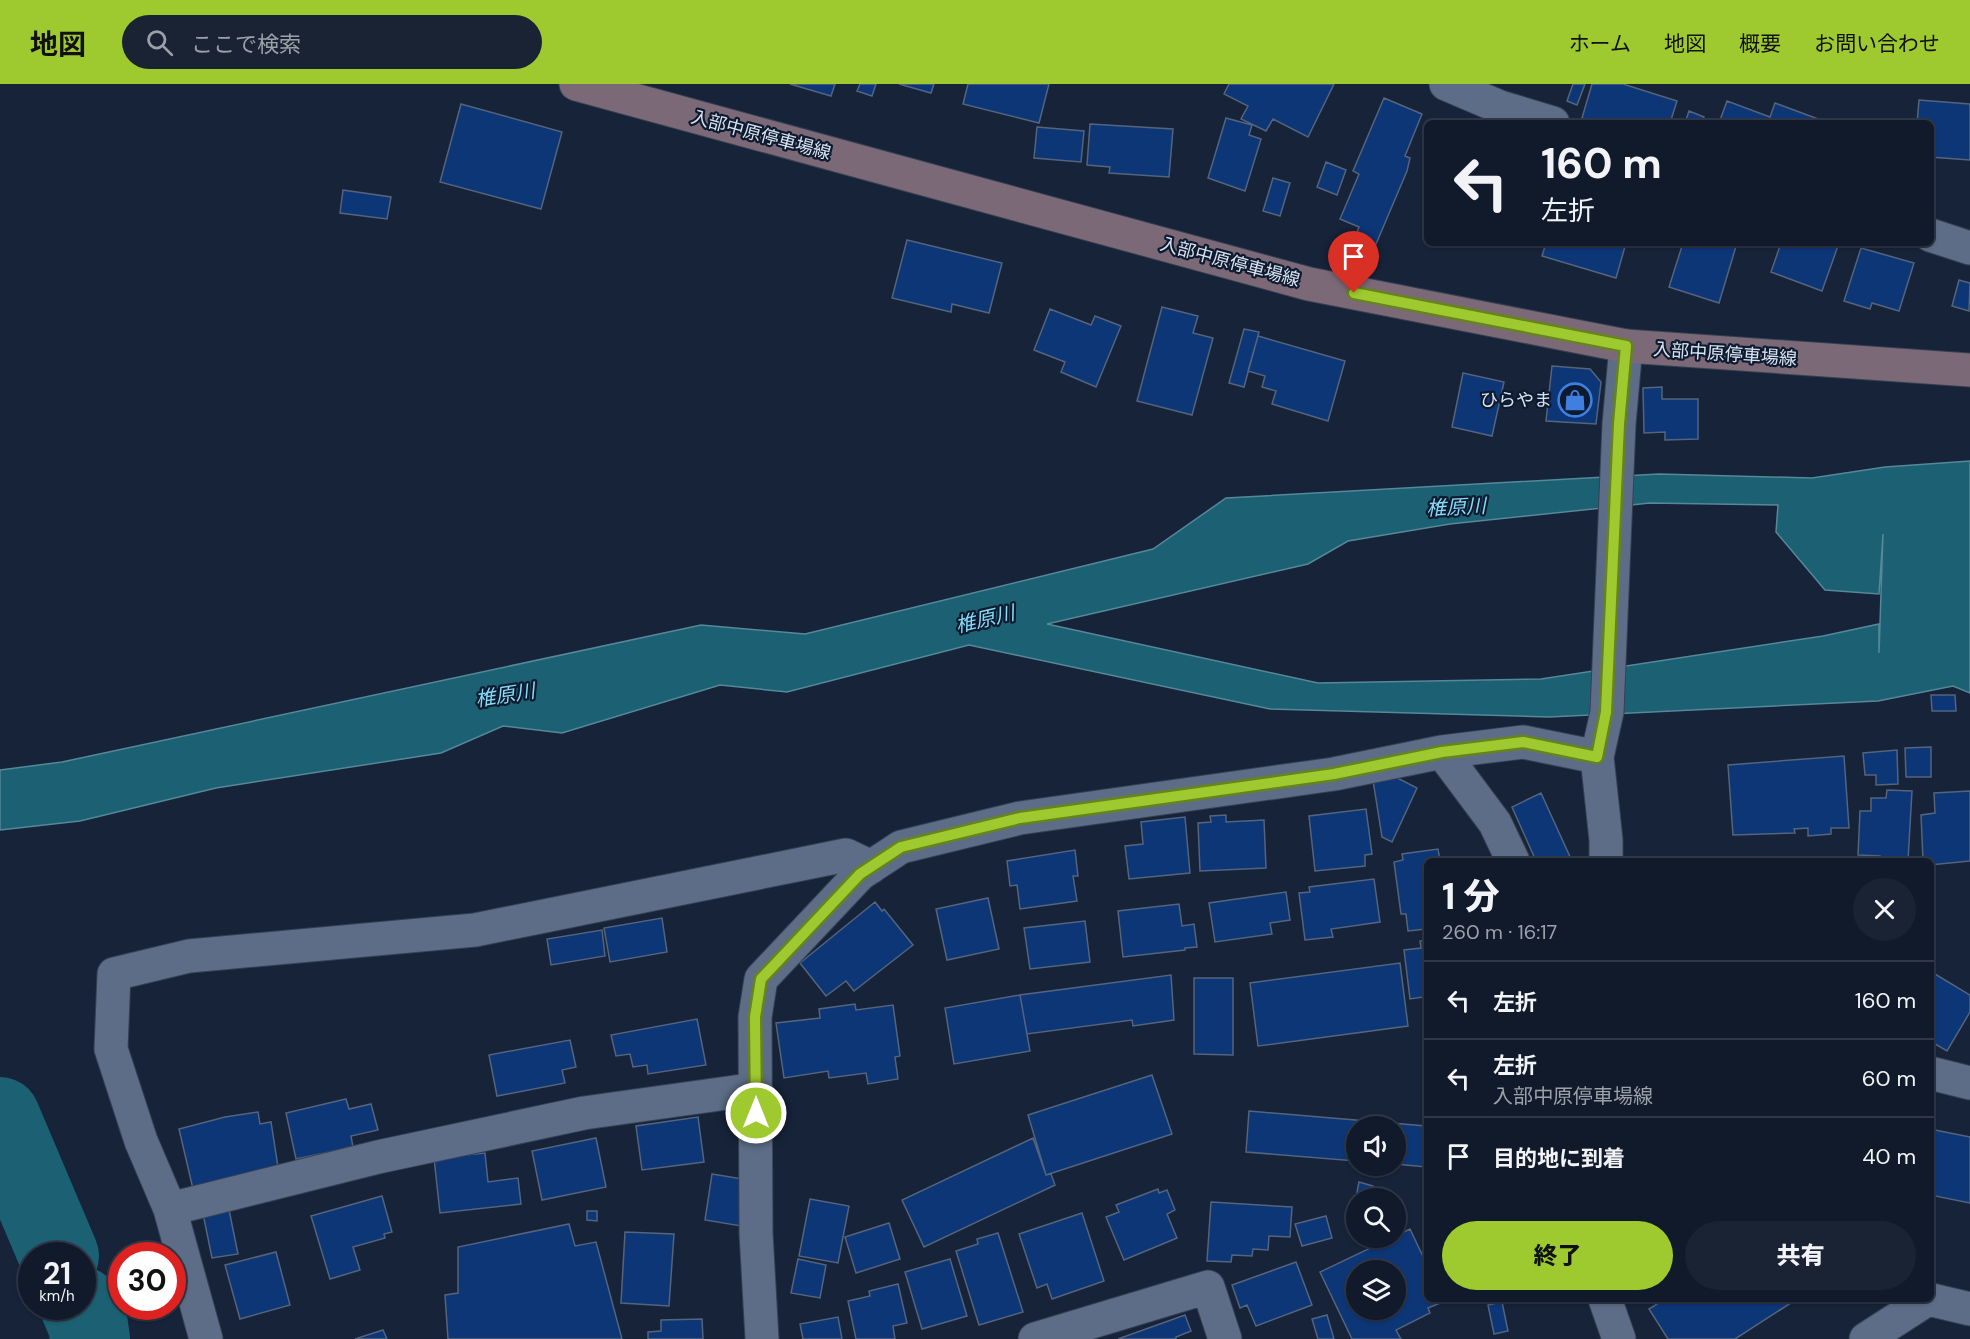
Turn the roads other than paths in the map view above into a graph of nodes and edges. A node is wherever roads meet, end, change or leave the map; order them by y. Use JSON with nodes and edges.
{"nodes":[{"id":1,"x":576,"y":84,"type":"edge"},
{"id":2,"x":1446,"y":84,"type":"edge"},
{"id":3,"x":1543,"y":120,"type":"edge"},
{"id":4,"x":1934,"y":236,"type":"edge"},
{"id":5,"x":1970,"y":248,"type":"edge"},
{"id":6,"x":1626,"y":346,"type":"junction"},
{"id":7,"x":1970,"y":370,"type":"edge"},
{"id":8,"x":1442,"y":752,"type":"junction"},
{"id":9,"x":1597,"y":757,"type":"junction"},
{"id":10,"x":1613,"y":854,"type":"edge"},
{"id":11,"x":1512,"y":858,"type":"edge"},
{"id":12,"x":871,"y":867,"type":"junction"},
{"id":13,"x":1934,"y":1074,"type":"edge"},
{"id":14,"x":1970,"y":1083,"type":"edge"},
{"id":15,"x":756,"y":1089,"type":"junction"},
{"id":16,"x":170,"y":1209,"type":"junction"},
{"id":17,"x":1934,"y":1300,"type":"edge"},
{"id":18,"x":1606,"y":1302,"type":"edge"},
{"id":19,"x":1923,"y":1302,"type":"edge"},
{"id":20,"x":1970,"y":1309,"type":"edge"},
{"id":21,"x":206,"y":1339,"type":"edge"},
{"id":22,"x":762,"y":1339,"type":"edge"},
{"id":23,"x":1035,"y":1339,"type":"edge"},
{"id":24,"x":1225,"y":1339,"type":"edge"},
{"id":25,"x":1619,"y":1339,"type":"edge"},
{"id":26,"x":1866,"y":1339,"type":"edge"}],
"edges":[{"from":1,"to":6,"type":"main road","name":"入部中原停車場線"},
{"from":2,"to":3,"type":"street"},
{"from":4,"to":5,"type":"street"},
{"from":6,"to":7,"type":"main road","name":"入部中原停車場線"},
{"from":6,"to":9,"type":"street"},
{"from":8,"to":9,"type":"street"},
{"from":8,"to":11,"type":"street"},
{"from":8,"to":12,"type":"street"},
{"from":9,"to":10,"type":"street"},
{"from":12,"to":15,"type":"street"},
{"from":12,"to":16,"type":"street"},
{"from":13,"to":14,"type":"street"},
{"from":15,"to":16,"type":"street"},
{"from":15,"to":22,"type":"street"},
{"from":16,"to":21,"type":"street"},
{"from":17,"to":20,"type":"street"},
{"from":18,"to":25,"type":"street"},
{"from":19,"to":26,"type":"street"},
{"from":23,"to":24,"type":"street"}]}
